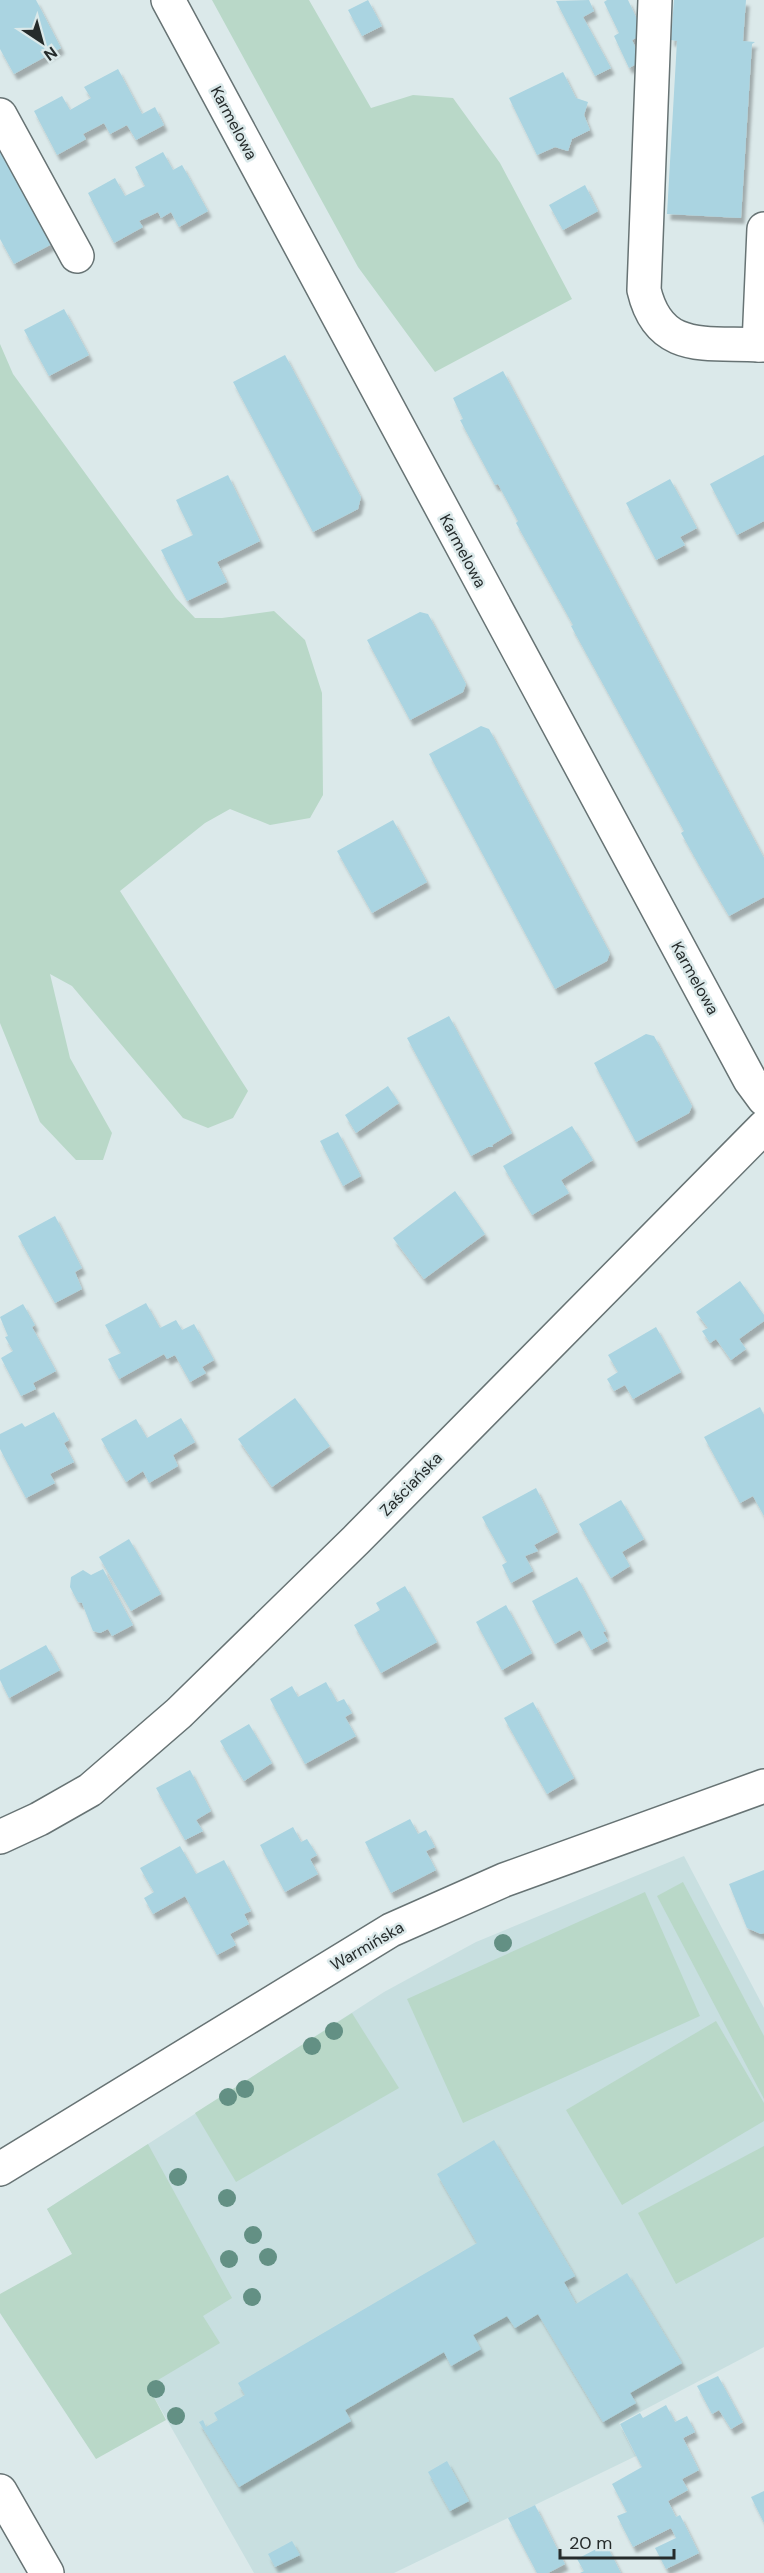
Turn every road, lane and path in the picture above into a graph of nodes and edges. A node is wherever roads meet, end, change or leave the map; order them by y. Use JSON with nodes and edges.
{"nodes":[{"id":1,"x":168,"y":0,"type":"edge"},
{"id":2,"x":655,"y":0,"type":"edge"},
{"id":3,"x":0,"y":115,"type":"edge"},
{"id":4,"x":764,"y":229,"type":"edge"},
{"id":5,"x":77,"y":256,"type":"dead end"},
{"id":6,"x":761,"y":345,"type":"edge"},
{"id":7,"x":764,"y":1099,"type":"edge"},
{"id":8,"x":764,"y":1127,"type":"edge"},
{"id":9,"x":764,"y":1786,"type":"edge"},
{"id":10,"x":0,"y":1837,"type":"edge"},
{"id":11,"x":0,"y":2169,"type":"edge"},
{"id":12,"x":0,"y":2491,"type":"edge"},
{"id":13,"x":47,"y":2573,"type":"edge"}],
"edges":[{"from":1,"to":7,"type":"street","name":"Karmelowa"},
{"from":2,"to":6,"type":"street"},
{"from":3,"to":5,"type":"street"},
{"from":4,"to":6,"type":"street"},
{"from":8,"to":10,"type":"street","name":"Zaściańska"},
{"from":9,"to":11,"type":"street","name":"Warmińska"},
{"from":12,"to":13,"type":"street"}]}
